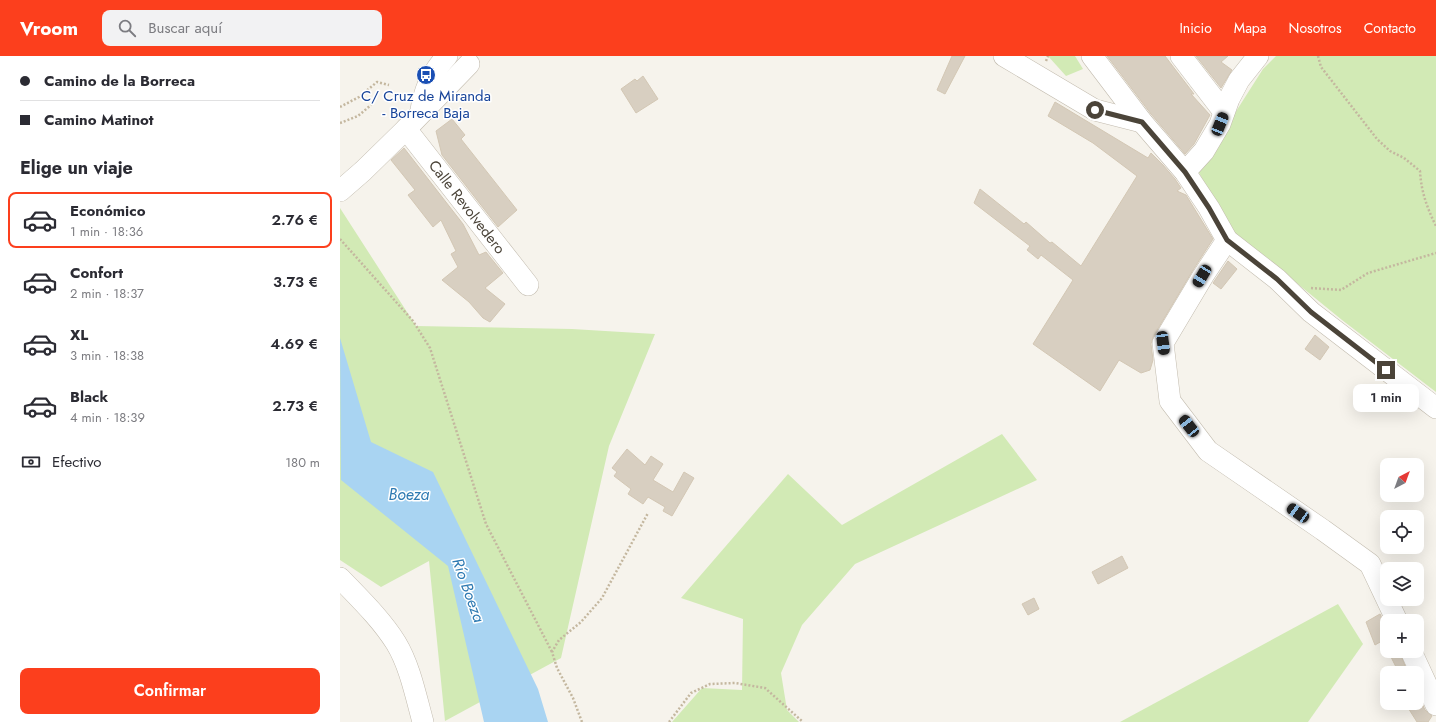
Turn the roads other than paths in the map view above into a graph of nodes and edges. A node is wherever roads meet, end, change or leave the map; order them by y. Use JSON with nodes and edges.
{"nodes":[{"id":1,"x":447,"y":56,"type":"edge"},
{"id":2,"x":1004,"y":56,"type":"edge"},
{"id":3,"x":1092,"y":56,"type":"edge"},
{"id":4,"x":1181,"y":56,"type":"edge"},
{"id":5,"x":1258,"y":56,"type":"edge"},
{"id":6,"x":464,"y":58,"type":"edge"},
{"id":7,"x":426,"y":108,"type":"junction"},
{"id":8,"x":1224,"y":112,"type":"junction"},
{"id":9,"x":1142,"y":122,"type":"junction"},
{"id":10,"x":406,"y":129,"type":"junction"},
{"id":11,"x":1185,"y":172,"type":"junction"},
{"id":12,"x":340,"y":191,"type":"edge"},
{"id":13,"x":1227,"y":240,"type":"junction"},
{"id":14,"x":528,"y":285,"type":"dead end"},
{"id":15,"x":1436,"y":408,"type":"edge"},
{"id":16,"x":340,"y":578,"type":"edge"},
{"id":17,"x":1394,"y":614,"type":"edge"},
{"id":18,"x":1414,"y":658,"type":"edge"},
{"id":19,"x":1436,"y":705,"type":"edge"},
{"id":20,"x":423,"y":722,"type":"edge"}],
"edges":[{"from":1,"to":7,"type":"street"},
{"from":2,"to":9,"type":"street"},
{"from":3,"to":9,"type":"street"},
{"from":4,"to":8,"type":"street"},
{"from":5,"to":8,"type":"street"},
{"from":6,"to":7,"type":"street"},
{"from":7,"to":10,"type":"street"},
{"from":8,"to":11,"type":"street"},
{"from":9,"to":11,"type":"street"},
{"from":10,"to":12,"type":"street"},
{"from":10,"to":14,"type":"street","name":"Calle Revolvedero"},
{"from":11,"to":13,"type":"street"},
{"from":13,"to":15,"type":"street"},
{"from":13,"to":17,"type":"street"},
{"from":16,"to":20,"type":"street"},
{"from":18,"to":19,"type":"street"}]}
